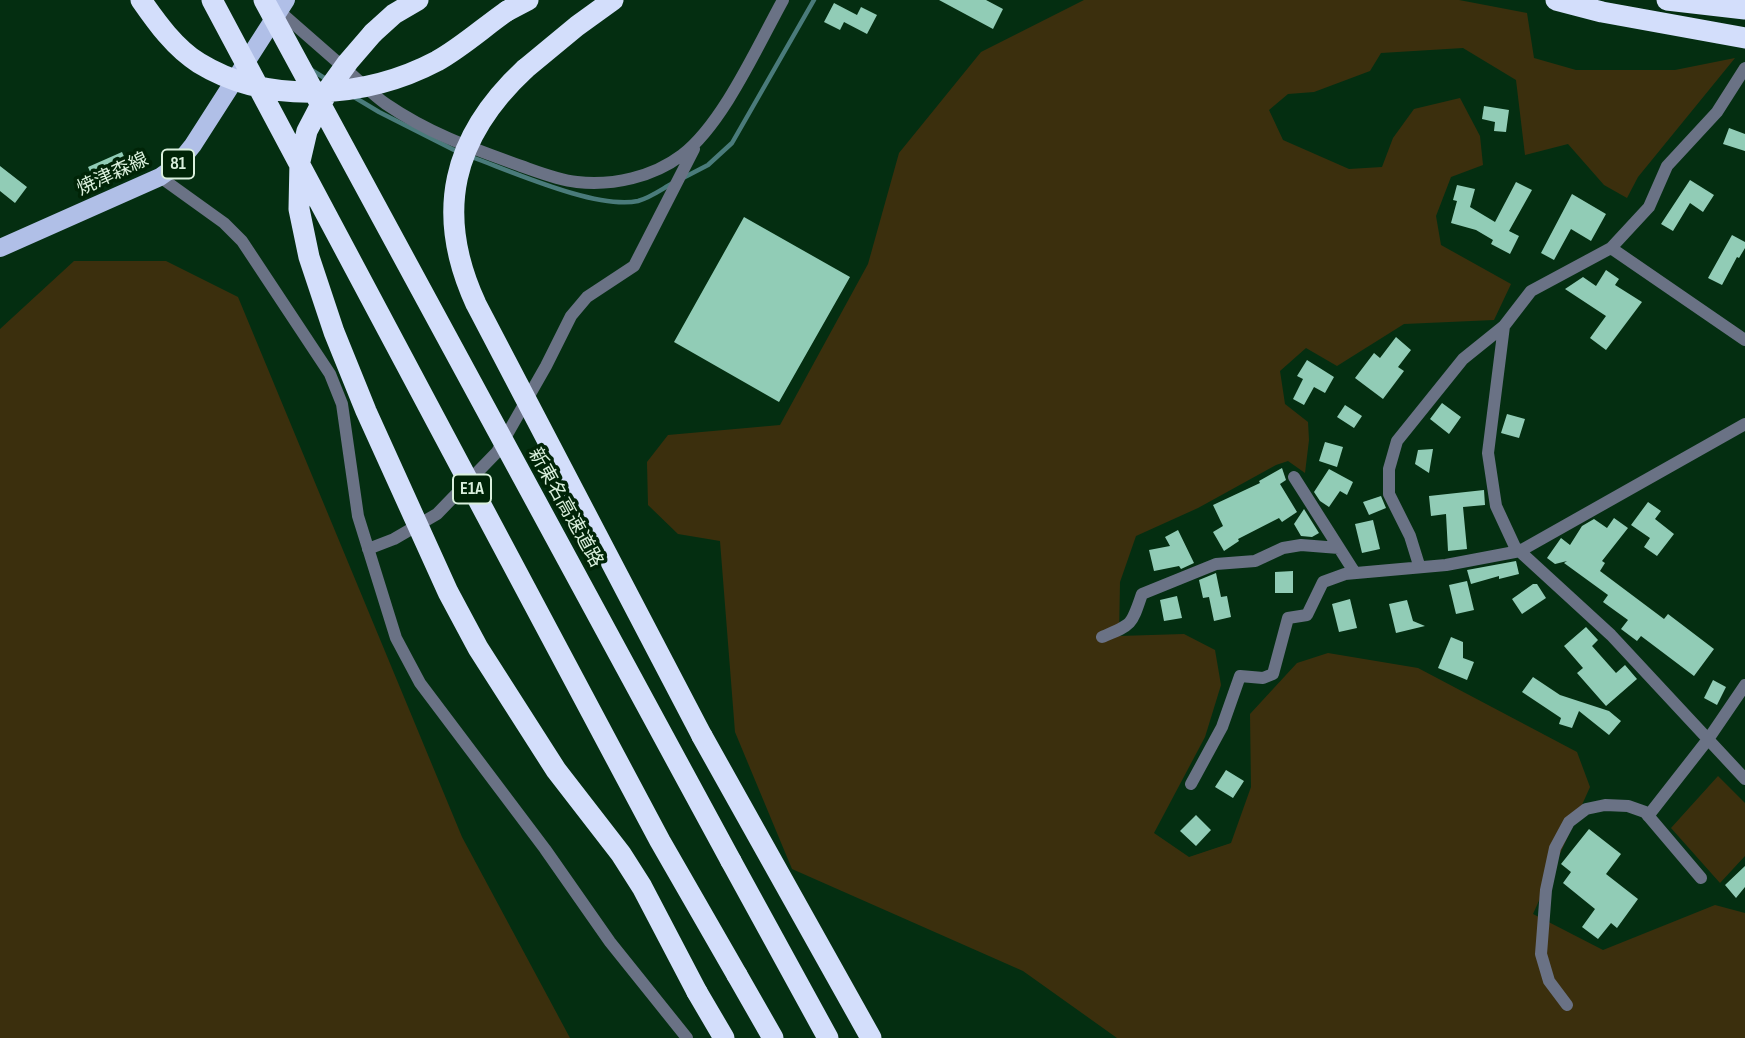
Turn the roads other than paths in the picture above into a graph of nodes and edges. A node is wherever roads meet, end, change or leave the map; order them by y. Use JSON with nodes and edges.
{"nodes":[{"id":1,"x":141,"y":0,"type":"edge"},
{"id":2,"x":212,"y":0,"type":"edge"},
{"id":3,"x":418,"y":0,"type":"edge"},
{"id":4,"x":528,"y":0,"type":"edge"},
{"id":5,"x":613,"y":0,"type":"edge"},
{"id":6,"x":783,"y":0,"type":"edge"},
{"id":7,"x":1556,"y":0,"type":"edge"},
{"id":8,"x":1667,"y":0,"type":"edge"},
{"id":9,"x":276,"y":3,"type":"edge"},
{"id":10,"x":1745,"y":9,"type":"edge"},
{"id":11,"x":1745,"y":38,"type":"edge"},
{"id":12,"x":1745,"y":68,"type":"edge"},
{"id":13,"x":698,"y":140,"type":"junction"},
{"id":14,"x":160,"y":177,"type":"junction"},
{"id":15,"x":1611,"y":247,"type":"junction"},
{"id":16,"x":0,"y":248,"type":"edge"},
{"id":17,"x":1504,"y":326,"type":"junction"},
{"id":18,"x":1745,"y":340,"type":"edge"},
{"id":19,"x":1745,"y":424,"type":"edge"},
{"id":20,"x":1294,"y":477,"type":"dead end"},
{"id":21,"x":1339,"y":548,"type":"junction"},
{"id":22,"x":368,"y":549,"type":"junction"},
{"id":23,"x":1520,"y":551,"type":"junction"},
{"id":24,"x":1419,"y":565,"type":"junction"},
{"id":25,"x":1354,"y":573,"type":"junction"},
{"id":26,"x":1101,"y":637,"type":"dead end"},
{"id":27,"x":1745,"y":685,"type":"edge"},
{"id":28,"x":1709,"y":738,"type":"junction"},
{"id":29,"x":1745,"y":779,"type":"edge"},
{"id":30,"x":1191,"y":784,"type":"dead end"},
{"id":31,"x":1648,"y":816,"type":"junction"},
{"id":32,"x":1701,"y":878,"type":"dead end"},
{"id":33,"x":1567,"y":1005,"type":"dead end"},
{"id":34,"x":687,"y":1038,"type":"edge"},
{"id":35,"x":724,"y":1038,"type":"edge"},
{"id":36,"x":773,"y":1038,"type":"edge"},
{"id":37,"x":828,"y":1038,"type":"edge"},
{"id":38,"x":871,"y":1038,"type":"edge"}],
"edges":[{"from":1,"to":4,"type":"highway","bridge":true},
{"from":2,"to":36,"type":"highway","number":"E1A","bridge":true},
{"from":3,"to":35,"type":"highway","bridge":true},
{"from":5,"to":38,"type":"highway","bridge":true},
{"from":6,"to":13,"type":"street"},
{"from":7,"to":11,"type":"highway"},
{"from":8,"to":10,"type":"highway"},
{"from":9,"to":13,"type":"street"},
{"from":9,"to":14,"type":"main road","name":"焼津森線","number":"81"},
{"from":9,"to":37,"type":"highway","name":"新東名高速道路","number":"E1A","bridge":true},
{"from":12,"to":15,"type":"street"},
{"from":13,"to":22,"type":"street"},
{"from":14,"to":16,"type":"main road","name":"焼津森線","number":"81"},
{"from":14,"to":22,"type":"street"},
{"from":15,"to":17,"type":"street"},
{"from":15,"to":18,"type":"street"},
{"from":17,"to":23,"type":"street"},
{"from":17,"to":24,"type":"street"},
{"from":19,"to":23,"type":"street"},
{"from":20,"to":21,"type":"street"},
{"from":21,"to":25,"type":"street"},
{"from":21,"to":26,"type":"street"},
{"from":22,"to":34,"type":"street"},
{"from":23,"to":24,"type":"street"},
{"from":23,"to":28,"type":"street"},
{"from":24,"to":25,"type":"street"},
{"from":25,"to":30,"type":"street"},
{"from":27,"to":28,"type":"street"},
{"from":28,"to":29,"type":"street"},
{"from":28,"to":31,"type":"street"},
{"from":31,"to":32,"type":"street"},
{"from":31,"to":33,"type":"street"}]}
